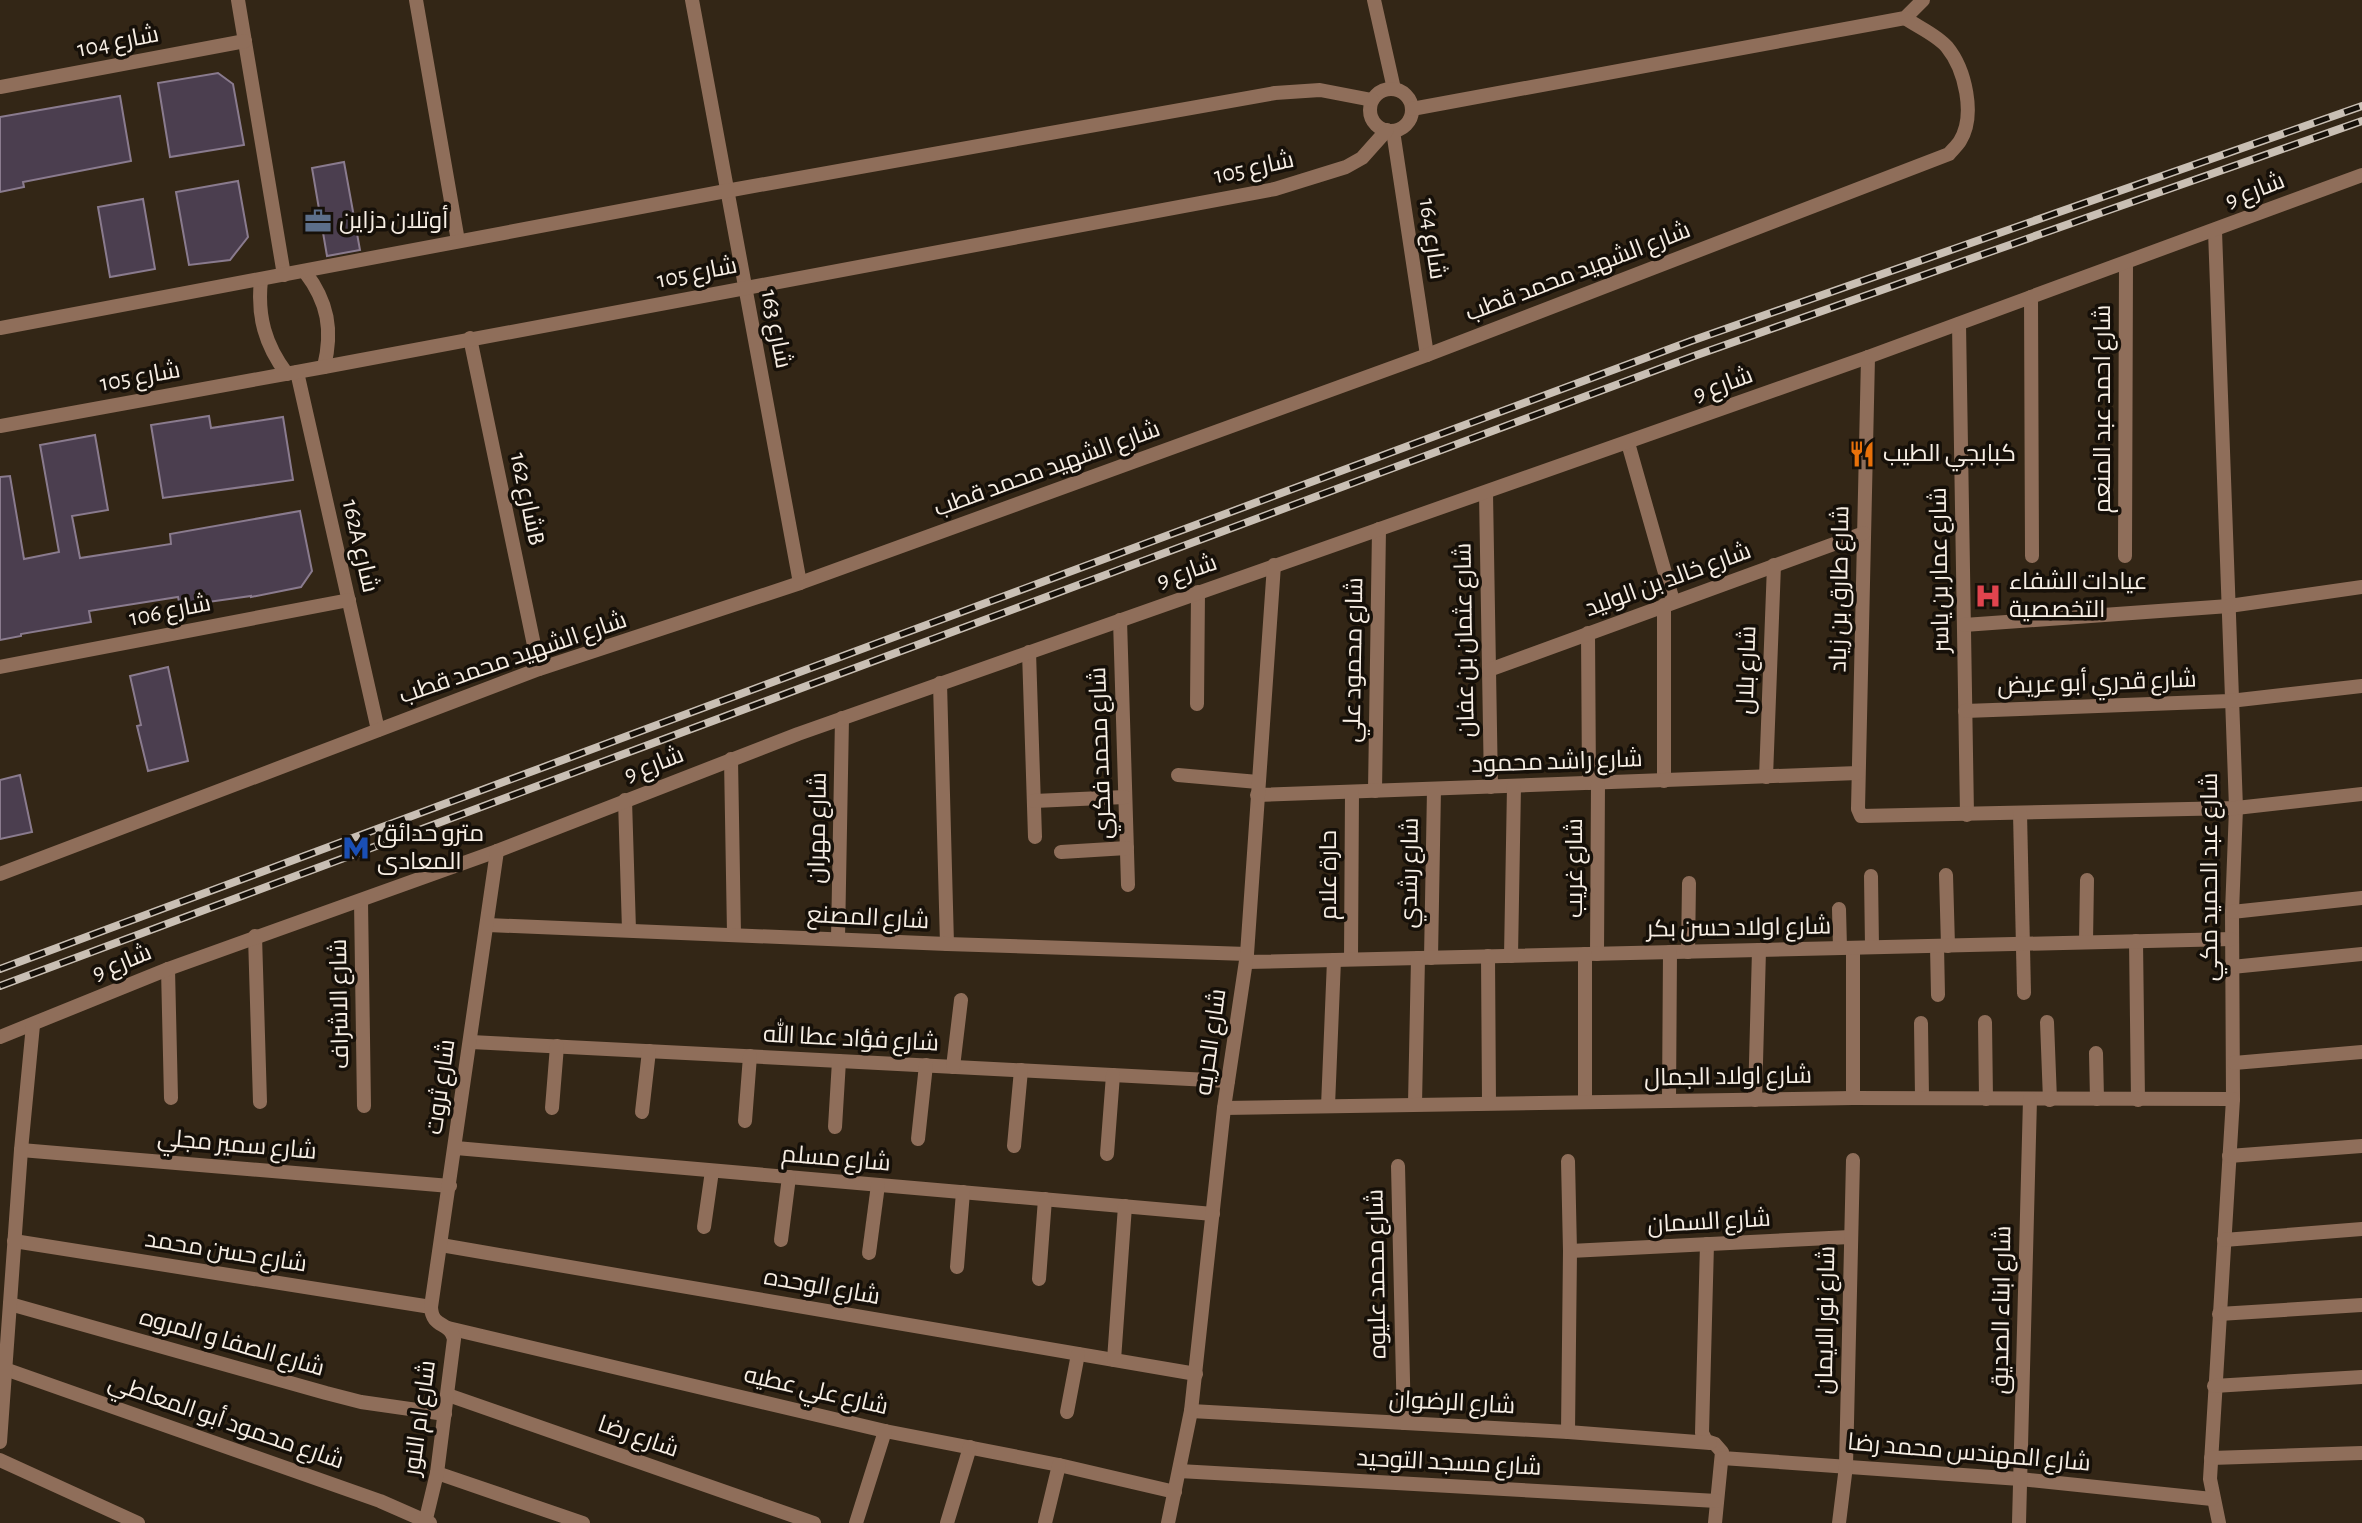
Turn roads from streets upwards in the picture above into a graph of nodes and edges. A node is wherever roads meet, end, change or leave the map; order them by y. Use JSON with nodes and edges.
{"nodes":[{"id":1,"x":238,"y":0,"type":"edge"},
{"id":2,"x":416,"y":0,"type":"edge"},
{"id":3,"x":692,"y":0,"type":"edge"},
{"id":4,"x":1374,"y":0,"type":"edge"},
{"id":5,"x":1923,"y":0,"type":"edge"},
{"id":6,"x":1906,"y":18,"type":"junction"},
{"id":7,"x":245,"y":41,"type":"junction"},
{"id":8,"x":0,"y":88,"type":"edge"},
{"id":9,"x":1394,"y":89,"type":"junction"},
{"id":10,"x":1372,"y":100,"type":"junction"},
{"id":11,"x":1412,"y":109,"type":"junction"},
{"id":12,"x":1390,"y":131,"type":"junction"},
{"id":13,"x":2362,"y":175,"type":"edge"},
{"id":14,"x":726,"y":191,"type":"junction"},
{"id":15,"x":2215,"y":230,"type":"junction"},
{"id":16,"x":457,"y":241,"type":"junction"},
{"id":17,"x":2126,"y":262,"type":"junction"},
{"id":18,"x":305,"y":272,"type":"junction"},
{"id":19,"x":284,"y":275,"type":"junction"},
{"id":20,"x":261,"y":280,"type":"junction"},
{"id":21,"x":745,"y":287,"type":"junction"},
{"id":22,"x":2031,"y":297,"type":"junction"},
{"id":23,"x":1959,"y":324,"type":"junction"},
{"id":24,"x":0,"y":328,"type":"edge"},
{"id":25,"x":471,"y":338,"type":"junction"},
{"id":26,"x":1427,"y":355,"type":"junction"},
{"id":27,"x":1868,"y":357,"type":"junction"},
{"id":28,"x":324,"y":367,"type":"junction"},
{"id":29,"x":292,"y":373,"type":"junction"},
{"id":30,"x":0,"y":426,"type":"edge"},
{"id":31,"x":1628,"y":443,"type":"junction"},
{"id":32,"x":1486,"y":493,"type":"junction"},
{"id":33,"x":1379,"y":530,"type":"junction"},
{"id":34,"x":1864,"y":533,"type":"junction"},
{"id":35,"x":2032,"y":556,"type":"dead end"},
{"id":36,"x":2124,"y":556,"type":"dead end"},
{"id":37,"x":1274,"y":565,"type":"junction"},
{"id":38,"x":1774,"y":565,"type":"junction"},
{"id":39,"x":800,"y":583,"type":"junction"},
{"id":40,"x":2362,"y":586,"type":"edge"},
{"id":41,"x":1198,"y":592,"type":"junction"},
{"id":42,"x":349,"y":600,"type":"junction"},
{"id":43,"x":1669,"y":603,"type":"junction"},
{"id":44,"x":2229,"y":606,"type":"junction"},
{"id":45,"x":1120,"y":620,"type":"junction"},
{"id":46,"x":1964,"y":625,"type":"junction"},
{"id":47,"x":1588,"y":633,"type":"junction"},
{"id":48,"x":1029,"y":652,"type":"junction"},
{"id":49,"x":0,"y":667,"type":"edge"},
{"id":50,"x":539,"y":669,"type":"junction"},
{"id":51,"x":1489,"y":670,"type":"junction"},
{"id":52,"x":940,"y":683,"type":"junction"},
{"id":53,"x":2362,"y":686,"type":"edge"},
{"id":54,"x":2230,"y":701,"type":"junction"},
{"id":55,"x":1197,"y":704,"type":"dead end"},
{"id":56,"x":1965,"y":711,"type":"junction"},
{"id":57,"x":842,"y":718,"type":"junction"},
{"id":58,"x":378,"y":730,"type":"junction"},
{"id":59,"x":731,"y":759,"type":"junction"},
{"id":60,"x":1858,"y":774,"type":"junction"},
{"id":61,"x":1178,"y":775,"type":"dead end"},
{"id":62,"x":1766,"y":777,"type":"junction"},
{"id":63,"x":1664,"y":781,"type":"junction"},
{"id":64,"x":1593,"y":783,"type":"junction"},
{"id":65,"x":1514,"y":786,"type":"junction"},
{"id":66,"x":1491,"y":787,"type":"junction"},
{"id":67,"x":1258,"y":788,"type":"junction"},
{"id":68,"x":1434,"y":789,"type":"junction"},
{"id":69,"x":1375,"y":791,"type":"junction"},
{"id":70,"x":1352,"y":792,"type":"junction"},
{"id":71,"x":2362,"y":794,"type":"edge"},
{"id":72,"x":1125,"y":797,"type":"junction"},
{"id":73,"x":625,"y":800,"type":"junction"},
{"id":74,"x":1034,"y":801,"type":"junction"},
{"id":75,"x":2236,"y":808,"type":"junction"},
{"id":76,"x":2020,"y":813,"type":"junction"},
{"id":77,"x":1967,"y":815,"type":"junction"},
{"id":78,"x":1035,"y":837,"type":"dead end"},
{"id":79,"x":1127,"y":848,"type":"junction"},
{"id":80,"x":497,"y":850,"type":"junction"},
{"id":81,"x":1061,"y":852,"type":"dead end"},
{"id":82,"x":0,"y":874,"type":"edge"},
{"id":83,"x":1946,"y":875,"type":"dead end"},
{"id":84,"x":1871,"y":876,"type":"dead end"},
{"id":85,"x":2087,"y":880,"type":"dead end"},
{"id":86,"x":1689,"y":883,"type":"dead end"},
{"id":87,"x":1128,"y":885,"type":"dead end"},
{"id":88,"x":2362,"y":898,"type":"edge"},
{"id":89,"x":361,"y":901,"type":"junction"},
{"id":90,"x":1839,"y":909,"type":"dead end"},
{"id":91,"x":2232,"y":912,"type":"junction"},
{"id":92,"x":488,"y":925,"type":"junction"},
{"id":93,"x":629,"y":930,"type":"junction"},
{"id":94,"x":734,"y":934,"type":"junction"},
{"id":95,"x":255,"y":936,"type":"junction"},
{"id":96,"x":838,"y":939,"type":"junction"},
{"id":97,"x":2232,"y":939,"type":"junction"},
{"id":98,"x":2136,"y":941,"type":"junction"},
{"id":99,"x":2086,"y":942,"type":"junction"},
{"id":100,"x":947,"y":944,"type":"junction"},
{"id":101,"x":2021,"y":944,"type":"junction"},
{"id":102,"x":1942,"y":946,"type":"junction"},
{"id":103,"x":1872,"y":947,"type":"junction"},
{"id":104,"x":1846,"y":948,"type":"junction"},
{"id":105,"x":1759,"y":950,"type":"junction"},
{"id":106,"x":1688,"y":951,"type":"junction"},
{"id":107,"x":1670,"y":952,"type":"junction"},
{"id":108,"x":1591,"y":954,"type":"junction"},
{"id":109,"x":2362,"y":954,"type":"edge"},
{"id":110,"x":1488,"y":956,"type":"junction"},
{"id":111,"x":1511,"y":956,"type":"junction"},
{"id":112,"x":1247,"y":958,"type":"junction"},
{"id":113,"x":1424,"y":958,"type":"junction"},
{"id":114,"x":1351,"y":959,"type":"junction"},
{"id":115,"x":1334,"y":960,"type":"junction"},
{"id":116,"x":2232,"y":967,"type":"junction"},
{"id":117,"x":168,"y":969,"type":"junction"},
{"id":118,"x":2024,"y":993,"type":"dead end"},
{"id":119,"x":1938,"y":995,"type":"dead end"},
{"id":120,"x":961,"y":1000,"type":"dead end"},
{"id":121,"x":1985,"y":1022,"type":"dead end"},
{"id":122,"x":2047,"y":1022,"type":"dead end"},
{"id":123,"x":1922,"y":1023,"type":"dead end"},
{"id":124,"x":33,"y":1024,"type":"junction"},
{"id":125,"x":0,"y":1037,"type":"edge"},
{"id":126,"x":471,"y":1042,"type":"junction"},
{"id":127,"x":557,"y":1046,"type":"junction"},
{"id":128,"x":649,"y":1051,"type":"junction"},
{"id":129,"x":2362,"y":1052,"type":"edge"},
{"id":130,"x":2096,"y":1053,"type":"dead end"},
{"id":131,"x":750,"y":1056,"type":"junction"},
{"id":132,"x":839,"y":1061,"type":"junction"},
{"id":133,"x":2234,"y":1063,"type":"junction"},
{"id":134,"x":926,"y":1065,"type":"junction"},
{"id":135,"x":953,"y":1067,"type":"junction"},
{"id":136,"x":1021,"y":1070,"type":"junction"},
{"id":137,"x":1113,"y":1075,"type":"junction"},
{"id":138,"x":1228,"y":1081,"type":"junction"},
{"id":139,"x":171,"y":1098,"type":"dead end"},
{"id":140,"x":1853,"y":1098,"type":"junction"},
{"id":141,"x":1922,"y":1098,"type":"junction"},
{"id":142,"x":1986,"y":1099,"type":"junction"},
{"id":143,"x":2029,"y":1099,"type":"junction"},
{"id":144,"x":2096,"y":1099,"type":"junction"},
{"id":145,"x":2233,"y":1099,"type":"junction"},
{"id":146,"x":1755,"y":1100,"type":"junction"},
{"id":147,"x":2049,"y":1100,"type":"junction"},
{"id":148,"x":2138,"y":1100,"type":"junction"},
{"id":149,"x":1669,"y":1101,"type":"junction"},
{"id":150,"x":261,"y":1102,"type":"dead end"},
{"id":151,"x":1585,"y":1102,"type":"junction"},
{"id":152,"x":1489,"y":1103,"type":"junction"},
{"id":153,"x":1415,"y":1104,"type":"junction"},
{"id":154,"x":364,"y":1106,"type":"dead end"},
{"id":155,"x":1328,"y":1106,"type":"junction"},
{"id":156,"x":552,"y":1108,"type":"dead end"},
{"id":157,"x":1224,"y":1108,"type":"junction"},
{"id":158,"x":642,"y":1112,"type":"dead end"},
{"id":159,"x":745,"y":1121,"type":"dead end"},
{"id":160,"x":835,"y":1127,"type":"dead end"},
{"id":161,"x":918,"y":1139,"type":"dead end"},
{"id":162,"x":1014,"y":1146,"type":"dead end"},
{"id":163,"x":2362,"y":1146,"type":"edge"},
{"id":164,"x":456,"y":1148,"type":"junction"},
{"id":165,"x":21,"y":1150,"type":"junction"},
{"id":166,"x":1107,"y":1154,"type":"dead end"},
{"id":167,"x":2229,"y":1156,"type":"junction"},
{"id":168,"x":1853,"y":1160,"type":"dead end"},
{"id":169,"x":1568,"y":1161,"type":"dead end"},
{"id":170,"x":1398,"y":1166,"type":"dead end"},
{"id":171,"x":712,"y":1171,"type":"junction"},
{"id":172,"x":789,"y":1177,"type":"junction"},
{"id":173,"x":878,"y":1185,"type":"junction"},
{"id":174,"x":450,"y":1186,"type":"junction"},
{"id":175,"x":963,"y":1192,"type":"junction"},
{"id":176,"x":1045,"y":1199,"type":"junction"},
{"id":177,"x":1125,"y":1206,"type":"junction"},
{"id":178,"x":1213,"y":1214,"type":"junction"},
{"id":179,"x":704,"y":1227,"type":"dead end"},
{"id":180,"x":2362,"y":1229,"type":"edge"},
{"id":181,"x":1850,"y":1237,"type":"junction"},
{"id":182,"x":781,"y":1240,"type":"dead end"},
{"id":183,"x":2224,"y":1240,"type":"junction"},
{"id":184,"x":14,"y":1241,"type":"junction"},
{"id":185,"x":1707,"y":1244,"type":"junction"},
{"id":186,"x":441,"y":1245,"type":"junction"},
{"id":187,"x":1570,"y":1251,"type":"junction"},
{"id":188,"x":869,"y":1253,"type":"dead end"},
{"id":189,"x":6,"y":1260,"type":"edge"},
{"id":190,"x":957,"y":1267,"type":"dead end"},
{"id":191,"x":1039,"y":1279,"type":"dead end"},
{"id":192,"x":10,"y":1304,"type":"junction"},
{"id":193,"x":2362,"y":1304,"type":"edge"},
{"id":194,"x":431,"y":1307,"type":"junction"},
{"id":195,"x":2219,"y":1314,"type":"junction"},
{"id":196,"x":445,"y":1327,"type":"junction"},
{"id":197,"x":1078,"y":1354,"type":"junction"},
{"id":198,"x":1114,"y":1360,"type":"junction"},
{"id":199,"x":5,"y":1369,"type":"junction"},
{"id":200,"x":1196,"y":1374,"type":"junction"},
{"id":201,"x":2362,"y":1377,"type":"edge"},
{"id":202,"x":2214,"y":1386,"type":"junction"},
{"id":203,"x":448,"y":1395,"type":"junction"},
{"id":204,"x":1191,"y":1411,"type":"junction"},
{"id":205,"x":1067,"y":1412,"type":"dead end"},
{"id":206,"x":445,"y":1415,"type":"junction"},
{"id":207,"x":1404,"y":1423,"type":"junction"},
{"id":208,"x":885,"y":1431,"type":"junction"},
{"id":209,"x":1568,"y":1432,"type":"junction"},
{"id":210,"x":0,"y":1442,"type":"edge"},
{"id":211,"x":1710,"y":1443,"type":"junction"},
{"id":212,"x":970,"y":1447,"type":"junction"},
{"id":213,"x":2362,"y":1453,"type":"edge"},
{"id":214,"x":1722,"y":1458,"type":"junction"},
{"id":215,"x":2211,"y":1458,"type":"junction"},
{"id":216,"x":0,"y":1460,"type":"edge"},
{"id":217,"x":1059,"y":1465,"type":"junction"},
{"id":218,"x":1846,"y":1466,"type":"junction"},
{"id":219,"x":1179,"y":1471,"type":"junction"},
{"id":220,"x":437,"y":1473,"type":"junction"},
{"id":221,"x":2020,"y":1479,"type":"junction"},
{"id":222,"x":1175,"y":1492,"type":"junction"},
{"id":223,"x":2212,"y":1499,"type":"junction"},
{"id":224,"x":1717,"y":1501,"type":"junction"},
{"id":225,"x":427,"y":1522,"type":"edge"},
{"id":226,"x":138,"y":1523,"type":"edge"},
{"id":227,"x":583,"y":1523,"type":"edge"},
{"id":228,"x":814,"y":1523,"type":"edge"},
{"id":229,"x":856,"y":1523,"type":"edge"},
{"id":230,"x":947,"y":1523,"type":"edge"},
{"id":231,"x":1045,"y":1523,"type":"edge"},
{"id":232,"x":1168,"y":1523,"type":"edge"},
{"id":233,"x":1715,"y":1523,"type":"edge"},
{"id":234,"x":1839,"y":1523,"type":"edge"},
{"id":235,"x":2019,"y":1523,"type":"edge"},
{"id":236,"x":2218,"y":1523,"type":"edge"}],
"edges":[{"from":1,"to":7,"type":"street"},
{"from":2,"to":16,"type":"street"},
{"from":3,"to":14,"type":"street","name":"شارع 163"},
{"from":4,"to":9,"type":"street"},
{"from":5,"to":6,"type":"street"},
{"from":6,"to":11,"type":"street"},
{"from":6,"to":26,"type":"street","name":"شارع الشهيد محمد قطب"},
{"from":7,"to":8,"type":"street","name":"شارع 104"},
{"from":7,"to":19,"type":"street"},
{"from":9,"to":10,"type":"street"},
{"from":9,"to":11,"type":"street"},
{"from":10,"to":12,"type":"street"},
{"from":10,"to":14,"type":"street"},
{"from":11,"to":12,"type":"street"},
{"from":12,"to":21,"type":"street","name":"شارع 105"},
{"from":12,"to":26,"type":"street","name":"شارع 164"},
{"from":13,"to":15,"type":"street","name":"شارع 9"},
{"from":14,"to":16,"type":"street"},
{"from":14,"to":21,"type":"street","name":"شارع 163"},
{"from":15,"to":17,"type":"street","name":"شارع 9"},
{"from":15,"to":44,"type":"street","name":"شارع عبد الحميد مكي"},
{"from":16,"to":18,"type":"street"},
{"from":17,"to":22,"type":"street","name":"شارع 9"},
{"from":17,"to":36,"type":"street","name":"شارع احمد عبد المنعم"},
{"from":18,"to":19,"type":"street"},
{"from":18,"to":28,"type":"street"},
{"from":19,"to":20,"type":"street"},
{"from":20,"to":24,"type":"street"},
{"from":20,"to":29,"type":"street"},
{"from":21,"to":25,"type":"street","name":"شارع 105"},
{"from":21,"to":39,"type":"street","name":"شارع 163"},
{"from":22,"to":23,"type":"street","name":"شارع 9"},
{"from":22,"to":35,"type":"street"},
{"from":23,"to":27,"type":"street","name":"شارع 9"},
{"from":23,"to":46,"type":"street","name":"شارع عمار بن ياسر"},
{"from":25,"to":28,"type":"street","name":"شارع 105"},
{"from":25,"to":50,"type":"street","name":"شارع 162B"},
{"from":26,"to":39,"type":"street","name":"شارع الشهيد محمد قطب"},
{"from":27,"to":31,"type":"street","name":"شارع 9"},
{"from":27,"to":34,"type":"street","name":"شارع طارق بن زياد"},
{"from":28,"to":29,"type":"street","name":"شارع 105"},
{"from":29,"to":30,"type":"street","name":"شارع 105"},
{"from":29,"to":42,"type":"street","name":"162A شارع"},
{"from":31,"to":32,"type":"street","name":"شارع 9"},
{"from":31,"to":43,"type":"street"},
{"from":32,"to":33,"type":"street","name":"شارع 9"},
{"from":32,"to":51,"type":"street","name":"شارع عثمان بن عفان"},
{"from":33,"to":37,"type":"street","name":"شارع 9"},
{"from":33,"to":69,"type":"street","name":"شارع محمود علي"},
{"from":34,"to":38,"type":"street","name":"شارع خالد بن الوليد"},
{"from":34,"to":60,"type":"street","name":"شارع طارق بن زياد"},
{"from":37,"to":41,"type":"street","name":"شارع 9"},
{"from":37,"to":67,"type":"street","name":"شارع الحريه"},
{"from":38,"to":43,"type":"street","name":"شارع خالد بن الوليد"},
{"from":38,"to":62,"type":"street","name":"شارع بلال"},
{"from":39,"to":50,"type":"street","name":"شارع الشهيد محمد قطب"},
{"from":40,"to":44,"type":"street"},
{"from":41,"to":45,"type":"street","name":"شارع 9"},
{"from":41,"to":55,"type":"street"},
{"from":42,"to":49,"type":"street","name":"شارع 106"},
{"from":42,"to":58,"type":"street","name":"162A شارع"},
{"from":43,"to":47,"type":"street","name":"شارع خالد بن الوليد"},
{"from":43,"to":63,"type":"street"},
{"from":44,"to":46,"type":"street"},
{"from":44,"to":54,"type":"street","name":"شارع عبد الحميد مكي"},
{"from":45,"to":48,"type":"street","name":"شارع 9"},
{"from":45,"to":72,"type":"street","name":"شارع محمد فكري"},
{"from":46,"to":56,"type":"street","name":"شارع عمار بن ياسر"},
{"from":47,"to":51,"type":"street","name":"شارع خالد بن الوليد"},
{"from":47,"to":64,"type":"street","name":"شارع غريب"},
{"from":48,"to":52,"type":"street","name":"شارع 9"},
{"from":48,"to":74,"type":"street"},
{"from":50,"to":58,"type":"street","name":"شارع الشهيد محمد قطب"},
{"from":51,"to":66,"type":"street","name":"شارع عثمان بن عفان"},
{"from":52,"to":57,"type":"street","name":"شارع 9"},
{"from":52,"to":100,"type":"street"},
{"from":53,"to":54,"type":"street","name":"شارع قدري أبو عريض"},
{"from":54,"to":56,"type":"street","name":"شارع قدري أبو عريض"},
{"from":54,"to":75,"type":"street","name":"شارع عبد الحميد مكي"},
{"from":56,"to":77,"type":"street","name":"شارع عمار بن ياسر"},
{"from":57,"to":59,"type":"street","name":"شارع 9"},
{"from":57,"to":96,"type":"street","name":"شارع مهران"},
{"from":58,"to":82,"type":"street","name":"شارع الشهيد محمد قطب"},
{"from":59,"to":73,"type":"street","name":"شارع 9"},
{"from":59,"to":94,"type":"street"},
{"from":60,"to":62,"type":"street","name":"شارع راشد محمود"},
{"from":60,"to":77,"type":"street","name":"شارع طارق بن زياد"},
{"from":61,"to":67,"type":"street","name":"شارع راشد محمود"},
{"from":62,"to":63,"type":"street","name":"شارع راشد محمود"},
{"from":63,"to":64,"type":"street","name":"شارع راشد محمود"},
{"from":64,"to":65,"type":"street","name":"شارع راشد محمود"},
{"from":64,"to":108,"type":"street","name":"شارع غريب"},
{"from":65,"to":66,"type":"street","name":"شارع راشد محمود"},
{"from":65,"to":111,"type":"street"},
{"from":66,"to":68,"type":"street","name":"شارع راشد محمود"},
{"from":67,"to":70,"type":"street","name":"شارع راشد محمود"},
{"from":67,"to":112,"type":"street","name":"شارع الحريه"},
{"from":68,"to":69,"type":"street","name":"شارع راشد محمود"},
{"from":68,"to":113,"type":"street","name":"شارع رشدي"},
{"from":69,"to":70,"type":"street","name":"شارع راشد محمود"},
{"from":70,"to":114,"type":"street","name":"حارة علام"},
{"from":71,"to":75,"type":"street"},
{"from":72,"to":74,"type":"street"},
{"from":72,"to":79,"type":"street","name":"شارع محمد فكري"},
{"from":73,"to":80,"type":"street","name":"شارع 9"},
{"from":73,"to":93,"type":"street"},
{"from":74,"to":78,"type":"street"},
{"from":75,"to":76,"type":"street"},
{"from":75,"to":91,"type":"street","name":"شارع عبد الحميد مكي"},
{"from":76,"to":77,"type":"street"},
{"from":76,"to":101,"type":"street"},
{"from":79,"to":81,"type":"street"},
{"from":79,"to":87,"type":"street","name":"شارع محمد فكري"},
{"from":80,"to":89,"type":"street","name":"شارع 9"},
{"from":80,"to":92,"type":"street","name":"شارع ثروت"},
{"from":83,"to":102,"type":"street"},
{"from":84,"to":103,"type":"street"},
{"from":85,"to":99,"type":"street"},
{"from":86,"to":106,"type":"street"},
{"from":88,"to":91,"type":"street"},
{"from":89,"to":95,"type":"street","name":"شارع 9"},
{"from":89,"to":154,"type":"street","name":"شارع الاشراف"},
{"from":90,"to":104,"type":"street"},
{"from":91,"to":97,"type":"street","name":"شارع عبد الحميد مكي"},
{"from":92,"to":93,"type":"street","name":"شارع المصنع"},
{"from":92,"to":126,"type":"street","name":"شارع ثروت"},
{"from":93,"to":94,"type":"street","name":"شارع المصنع"},
{"from":94,"to":96,"type":"street","name":"شارع المصنع"},
{"from":95,"to":117,"type":"street","name":"شارع 9"},
{"from":95,"to":150,"type":"street"},
{"from":96,"to":100,"type":"street","name":"شارع المصنع"},
{"from":97,"to":98,"type":"street","name":"شارع اولاد حسن بكر"},
{"from":97,"to":116,"type":"street","name":"شارع عبد الحميد مكي"},
{"from":98,"to":99,"type":"street","name":"شارع اولاد حسن بكر"},
{"from":98,"to":148,"type":"street"},
{"from":99,"to":101,"type":"street","name":"شارع اولاد حسن بكر"},
{"from":100,"to":112,"type":"street","name":"شارع المصنع"},
{"from":101,"to":102,"type":"street","name":"شارع اولاد حسن بكر"},
{"from":101,"to":118,"type":"street"},
{"from":102,"to":103,"type":"street","name":"شارع اولاد حسن بكر"},
{"from":102,"to":119,"type":"street"},
{"from":103,"to":104,"type":"street","name":"شارع اولاد حسن بكر"},
{"from":104,"to":105,"type":"street","name":"شارع اولاد حسن بكر"},
{"from":104,"to":140,"type":"street"},
{"from":105,"to":106,"type":"street","name":"شارع اولاد حسن بكر"},
{"from":105,"to":146,"type":"street"},
{"from":106,"to":107,"type":"street","name":"شارع اولاد حسن بكر"},
{"from":107,"to":108,"type":"street","name":"شارع اولاد حسن بكر"},
{"from":107,"to":149,"type":"street"},
{"from":108,"to":111,"type":"street","name":"شارع اولاد حسن بكر"},
{"from":108,"to":151,"type":"street","name":"شارع غريب"},
{"from":109,"to":116,"type":"street"},
{"from":110,"to":111,"type":"street","name":"شارع اولاد حسن بكر"},
{"from":110,"to":113,"type":"street","name":"شارع اولاد حسن بكر"},
{"from":110,"to":152,"type":"street"},
{"from":112,"to":115,"type":"street","name":"شارع اولاد حسن بكر"},
{"from":112,"to":138,"type":"street","name":"شارع الحريه"},
{"from":113,"to":114,"type":"street","name":"شارع اولاد حسن بكر"},
{"from":113,"to":153,"type":"street","name":"شارع رشدي"},
{"from":114,"to":115,"type":"street","name":"شارع اولاد حسن بكر"},
{"from":115,"to":155,"type":"street"},
{"from":116,"to":133,"type":"street","name":"شارع عبد الحميد مكي"},
{"from":117,"to":124,"type":"street","name":"شارع 9"},
{"from":117,"to":139,"type":"street"},
{"from":120,"to":135,"type":"street"},
{"from":121,"to":142,"type":"street"},
{"from":122,"to":147,"type":"street"},
{"from":123,"to":141,"type":"street"},
{"from":124,"to":125,"type":"street","name":"شارع 9"},
{"from":124,"to":165,"type":"street"},
{"from":126,"to":127,"type":"street","name":"شارع فؤاد عطا الله"},
{"from":126,"to":164,"type":"street","name":"شارع ثروت"},
{"from":127,"to":128,"type":"street","name":"شارع فؤاد عطا الله"},
{"from":127,"to":156,"type":"street"},
{"from":128,"to":131,"type":"street","name":"شارع فؤاد عطا الله"},
{"from":128,"to":158,"type":"street"},
{"from":129,"to":133,"type":"street"},
{"from":130,"to":144,"type":"street"},
{"from":131,"to":132,"type":"street","name":"شارع فؤاد عطا الله"},
{"from":131,"to":159,"type":"street"},
{"from":132,"to":134,"type":"street","name":"شارع فؤاد عطا الله"},
{"from":132,"to":160,"type":"street"},
{"from":133,"to":145,"type":"street","name":"شارع عبد الحميد مكي"},
{"from":134,"to":135,"type":"street","name":"شارع فؤاد عطا الله"},
{"from":134,"to":161,"type":"street"},
{"from":135,"to":136,"type":"street","name":"شارع فؤاد عطا الله"},
{"from":136,"to":137,"type":"street","name":"شارع فؤاد عطا الله"},
{"from":136,"to":162,"type":"street"},
{"from":137,"to":138,"type":"street","name":"شارع فؤاد عطا الله"},
{"from":137,"to":166,"type":"street"},
{"from":138,"to":157,"type":"street","name":"شارع الحريه"},
{"from":140,"to":141,"type":"street","name":"شارع اولاد الجمال"},
{"from":140,"to":146,"type":"street","name":"شارع اولاد الجمال"},
{"from":141,"to":142,"type":"street","name":"شارع اولاد الجمال"},
{"from":142,"to":143,"type":"street","name":"شارع اولاد الجمال"},
{"from":143,"to":147,"type":"street","name":"شارع اولاد الجمال"},
{"from":143,"to":221,"type":"street","name":"شارع ابناء الصديق"},
{"from":144,"to":147,"type":"street","name":"شارع اولاد الجمال"},
{"from":144,"to":148,"type":"street","name":"شارع اولاد الجمال"},
{"from":145,"to":148,"type":"street","name":"شارع اولاد الجمال"},
{"from":145,"to":167,"type":"street","name":"شارع عبد الحميد مكي"},
{"from":146,"to":149,"type":"street","name":"شارع اولاد الجمال"},
{"from":149,"to":151,"type":"street","name":"شارع اولاد الجمال"},
{"from":151,"to":152,"type":"street","name":"شارع اولاد الجمال"},
{"from":152,"to":153,"type":"street","name":"شارع اولاد الجمال"},
{"from":153,"to":155,"type":"street","name":"شارع اولاد الجمال"},
{"from":155,"to":157,"type":"street","name":"شارع اولاد الجمال"},
{"from":157,"to":178,"type":"street","name":"شارع الحريه"},
{"from":163,"to":167,"type":"street"},
{"from":164,"to":171,"type":"street","name":"شارع مسلم"},
{"from":164,"to":174,"type":"street","name":"شارع ثروت"},
{"from":165,"to":174,"type":"street","name":"شارع سمير مجلي"},
{"from":165,"to":184,"type":"street"},
{"from":167,"to":183,"type":"street","name":"شارع عبد الحميد مكي"},
{"from":168,"to":181,"type":"street","name":"شارع نور الايمان"},
{"from":169,"to":187,"type":"street"},
{"from":170,"to":207,"type":"street","name":"شارع محمد عليوه"},
{"from":171,"to":172,"type":"street","name":"شارع مسلم"},
{"from":171,"to":179,"type":"street"},
{"from":172,"to":173,"type":"street","name":"شارع مسلم"},
{"from":172,"to":182,"type":"street"},
{"from":173,"to":175,"type":"street","name":"شارع مسلم"},
{"from":173,"to":188,"type":"street"},
{"from":174,"to":186,"type":"street","name":"شارع ثروت"},
{"from":175,"to":176,"type":"street","name":"شارع مسلم"},
{"from":175,"to":190,"type":"street"},
{"from":176,"to":177,"type":"street","name":"شارع مسلم"},
{"from":176,"to":191,"type":"street"},
{"from":177,"to":178,"type":"street","name":"شارع مسلم"},
{"from":177,"to":198,"type":"street"},
{"from":178,"to":200,"type":"street","name":"شارع الحريه"},
{"from":180,"to":183,"type":"street"},
{"from":181,"to":185,"type":"street","name":"شارع السمان"},
{"from":181,"to":218,"type":"street","name":"شارع نور الايمان"},
{"from":183,"to":195,"type":"street","name":"شارع عبد الحميد مكي"},
{"from":184,"to":189,"type":"street"},
{"from":184,"to":194,"type":"street","name":"شارع حسن محمد"},
{"from":185,"to":187,"type":"street","name":"شارع السمان"},
{"from":185,"to":211,"type":"street"},
{"from":186,"to":194,"type":"street","name":"شارع ثروت"},
{"from":186,"to":197,"type":"street","name":"شارع الوحده"},
{"from":187,"to":209,"type":"street"},
{"from":189,"to":192,"type":"street"},
{"from":192,"to":199,"type":"street"},
{"from":192,"to":206,"type":"street","name":"شارع الصفا و المروه"},
{"from":193,"to":195,"type":"street"},
{"from":194,"to":196,"type":"street"},
{"from":195,"to":202,"type":"street","name":"شارع عبد الحميد مكي"},
{"from":196,"to":203,"type":"street","name":"شارع ام النور"},
{"from":196,"to":208,"type":"street","name":"شارع علي عطيه"},
{"from":197,"to":198,"type":"street","name":"شارع الوحده"},
{"from":197,"to":205,"type":"street"},
{"from":198,"to":200,"type":"street","name":"شارع الوحده"},
{"from":199,"to":210,"type":"street"},
{"from":199,"to":225,"type":"street","name":"شارع محمود أبو المعاطي"},
{"from":200,"to":204,"type":"street","name":"شارع الحريه"},
{"from":201,"to":202,"type":"street"},
{"from":202,"to":215,"type":"street","name":"شارع عبد الحميد مكي"},
{"from":203,"to":206,"type":"street","name":"شارع ام النور"},
{"from":203,"to":228,"type":"street","name":"شارع رضا"},
{"from":204,"to":207,"type":"street","name":"شارع الرضوان"},
{"from":204,"to":219,"type":"street","name":"شارع الحريه"},
{"from":206,"to":220,"type":"street","name":"شارع ام النور"},
{"from":207,"to":209,"type":"street","name":"شارع الرضوان"},
{"from":208,"to":212,"type":"street","name":"شارع علي عطيه"},
{"from":208,"to":229,"type":"street"},
{"from":209,"to":211,"type":"street","name":"شارع الرضوان"},
{"from":211,"to":214,"type":"street"},
{"from":212,"to":217,"type":"street","name":"شارع علي عطيه"},
{"from":212,"to":230,"type":"street"},
{"from":213,"to":215,"type":"street"},
{"from":214,"to":218,"type":"street","name":"شارع المهندس محمد رضا"},
{"from":214,"to":224,"type":"street"},
{"from":215,"to":223,"type":"street","name":"شارع عبد الحميد مكي"},
{"from":216,"to":226,"type":"street"},
{"from":217,"to":222,"type":"street","name":"شارع علي عطيه"},
{"from":217,"to":231,"type":"street"},
{"from":218,"to":221,"type":"street","name":"شارع المهندس محمد رضا"},
{"from":218,"to":234,"type":"street","name":"شارع نور الايمان"},
{"from":219,"to":222,"type":"street","name":"شارع الحريه"},
{"from":219,"to":224,"type":"street","name":"شارع مسجد التوحيد"},
{"from":220,"to":225,"type":"street","name":"شارع ام النور"},
{"from":220,"to":227,"type":"street"},
{"from":221,"to":223,"type":"street","name":"شارع المهندس محمد رضا"},
{"from":221,"to":235,"type":"street","name":"شارع ابناء الصديق"},
{"from":222,"to":232,"type":"street","name":"شارع الحريه"},
{"from":223,"to":236,"type":"street","name":"شارع عبد الحميد مكي"},
{"from":224,"to":233,"type":"street"}]}
